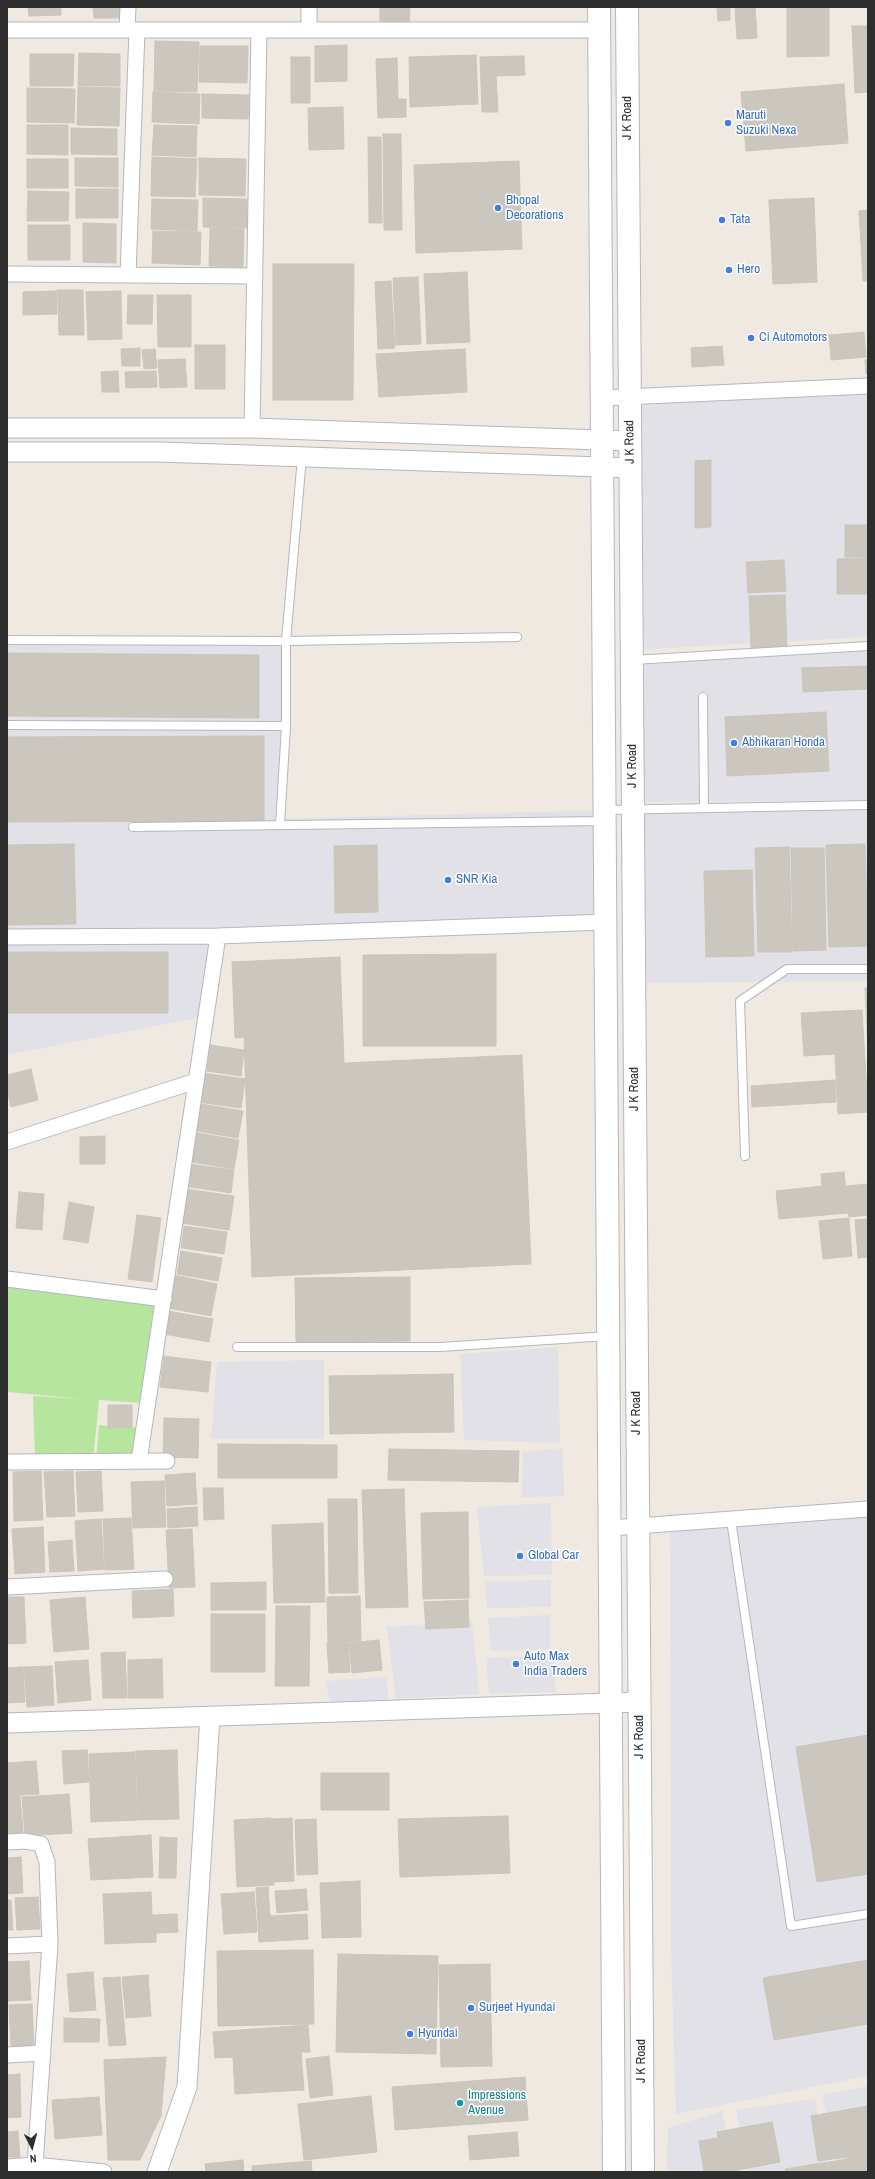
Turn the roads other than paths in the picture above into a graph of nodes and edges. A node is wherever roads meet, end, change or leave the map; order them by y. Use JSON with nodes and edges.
{"nodes":[{"id":1,"x":128,"y":7,"type":"edge"},
{"id":2,"x":309,"y":7,"type":"edge"},
{"id":3,"x":599,"y":7,"type":"edge"},
{"id":4,"x":627,"y":7,"type":"edge"},
{"id":5,"x":7,"y":30,"type":"edge"},
{"id":6,"x":132,"y":30,"type":"junction"},
{"id":7,"x":259,"y":30,"type":"junction"},
{"id":8,"x":309,"y":30,"type":"junction"},
{"id":9,"x":600,"y":30,"type":"junction"},
{"id":10,"x":7,"y":274,"type":"edge"},
{"id":11,"x":128,"y":275,"type":"junction"},
{"id":12,"x":255,"y":276,"type":"junction"},
{"id":13,"x":868,"y":386,"type":"edge"},
{"id":14,"x":630,"y":396,"type":"junction"},
{"id":15,"x":602,"y":398,"type":"junction"},
{"id":16,"x":7,"y":428,"type":"edge"},
{"id":17,"x":252,"y":428,"type":"junction"},
{"id":18,"x":603,"y":441,"type":"junction"},
{"id":19,"x":630,"y":441,"type":"junction"},
{"id":20,"x":7,"y":452,"type":"edge"},
{"id":21,"x":302,"y":457,"type":"junction"},
{"id":22,"x":603,"y":468,"type":"junction"},
{"id":23,"x":630,"y":468,"type":"junction"},
{"id":24,"x":517,"y":638,"type":"dead end"},
{"id":25,"x":7,"y":640,"type":"edge"},
{"id":26,"x":286,"y":641,"type":"junction"},
{"id":27,"x":868,"y":646,"type":"edge"},
{"id":28,"x":632,"y":660,"type":"junction"},
{"id":29,"x":703,"y":697,"type":"dead end"},
{"id":30,"x":7,"y":726,"type":"edge"},
{"id":31,"x":286,"y":726,"type":"junction"},
{"id":32,"x":868,"y":805,"type":"edge"},
{"id":33,"x":704,"y":808,"type":"junction"},
{"id":34,"x":633,"y":810,"type":"junction"},
{"id":35,"x":605,"y":815,"type":"junction"},
{"id":36,"x":280,"y":825,"type":"junction"},
{"id":37,"x":133,"y":827,"type":"dead end"},
{"id":38,"x":634,"y":901,"type":"junction"},
{"id":39,"x":606,"y":912,"type":"junction"},
{"id":40,"x":218,"y":936,"type":"junction"},
{"id":41,"x":7,"y":937,"type":"edge"},
{"id":42,"x":868,"y":969,"type":"edge"},
{"id":43,"x":196,"y":1081,"type":"junction"},
{"id":44,"x":7,"y":1142,"type":"edge"},
{"id":45,"x":745,"y":1156,"type":"dead end"},
{"id":46,"x":7,"y":1279,"type":"edge"},
{"id":47,"x":164,"y":1299,"type":"junction"},
{"id":48,"x":609,"y":1336,"type":"junction"},
{"id":49,"x":237,"y":1347,"type":"dead end"},
{"id":50,"x":139,"y":1461,"type":"junction"},
{"id":51,"x":167,"y":1461,"type":"dead end"},
{"id":52,"x":7,"y":1462,"type":"edge"},
{"id":53,"x":868,"y":1509,"type":"edge"},
{"id":54,"x":731,"y":1520,"type":"junction"},
{"id":55,"x":638,"y":1526,"type":"junction"},
{"id":56,"x":610,"y":1528,"type":"junction"},
{"id":57,"x":166,"y":1580,"type":"dead end"},
{"id":58,"x":7,"y":1587,"type":"edge"},
{"id":59,"x":639,"y":1702,"type":"junction"},
{"id":60,"x":612,"y":1703,"type":"junction"},
{"id":61,"x":210,"y":1716,"type":"junction"},
{"id":62,"x":7,"y":1723,"type":"edge"},
{"id":63,"x":7,"y":1842,"type":"edge"},
{"id":64,"x":868,"y":1914,"type":"edge"},
{"id":65,"x":50,"y":1944,"type":"junction"},
{"id":66,"x":7,"y":1946,"type":"edge"},
{"id":67,"x":43,"y":2053,"type":"junction"},
{"id":68,"x":7,"y":2055,"type":"edge"},
{"id":69,"x":7,"y":2167,"type":"edge"},
{"id":70,"x":33,"y":2169,"type":"edge"},
{"id":71,"x":104,"y":2172,"type":"edge"},
{"id":72,"x":157,"y":2172,"type":"edge"},
{"id":73,"x":614,"y":2172,"type":"edge"},
{"id":74,"x":643,"y":2172,"type":"edge"}],
"edges":[{"from":1,"to":6,"type":"street"},
{"from":2,"to":8,"type":"street"},
{"from":3,"to":9,"type":"main road","name":"J K Road"},
{"from":4,"to":14,"type":"main road","name":"J K Road"},
{"from":5,"to":6,"type":"street"},
{"from":6,"to":7,"type":"street"},
{"from":6,"to":11,"type":"street"},
{"from":7,"to":8,"type":"street"},
{"from":7,"to":12,"type":"street"},
{"from":8,"to":9,"type":"street"},
{"from":9,"to":15,"type":"main road","name":"J K Road"},
{"from":10,"to":11,"type":"street"},
{"from":11,"to":12,"type":"street"},
{"from":12,"to":17,"type":"street"},
{"from":13,"to":14,"type":"street"},
{"from":14,"to":15,"type":"street"},
{"from":14,"to":19,"type":"main road","name":"J K Road"},
{"from":15,"to":18,"type":"main road","name":"J K Road"},
{"from":16,"to":17,"type":"street"},
{"from":17,"to":18,"type":"street"},
{"from":18,"to":19,"type":"street"},
{"from":18,"to":22,"type":"main road","name":"J K Road"},
{"from":19,"to":23,"type":"main road","name":"J K Road"},
{"from":20,"to":21,"type":"street"},
{"from":21,"to":22,"type":"street"},
{"from":21,"to":26,"type":"lane"},
{"from":22,"to":23,"type":"street"},
{"from":22,"to":35,"type":"main road","name":"J K Road"},
{"from":23,"to":28,"type":"main road","name":"J K Road"},
{"from":24,"to":26,"type":"lane"},
{"from":25,"to":26,"type":"lane"},
{"from":26,"to":31,"type":"lane"},
{"from":27,"to":28,"type":"lane"},
{"from":28,"to":34,"type":"main road","name":"J K Road"},
{"from":29,"to":33,"type":"lane"},
{"from":30,"to":31,"type":"lane"},
{"from":31,"to":36,"type":"lane"},
{"from":32,"to":33,"type":"lane"},
{"from":33,"to":34,"type":"lane"},
{"from":34,"to":35,"type":"lane"},
{"from":34,"to":38,"type":"main road","name":"J K Road"},
{"from":35,"to":36,"type":"lane"},
{"from":35,"to":39,"type":"main road","name":"J K Road"},
{"from":36,"to":37,"type":"lane"},
{"from":38,"to":39,"type":"main road"},
{"from":38,"to":55,"type":"main road","name":"J K Road"},
{"from":39,"to":40,"type":"street"},
{"from":39,"to":48,"type":"main road","name":"J K Road"},
{"from":40,"to":41,"type":"street"},
{"from":40,"to":43,"type":"street"},
{"from":42,"to":45,"type":"lane"},
{"from":43,"to":44,"type":"street"},
{"from":43,"to":47,"type":"street"},
{"from":46,"to":47,"type":"street"},
{"from":47,"to":50,"type":"street"},
{"from":48,"to":49,"type":"lane"},
{"from":48,"to":56,"type":"main road","name":"J K Road"},
{"from":50,"to":51,"type":"street"},
{"from":50,"to":52,"type":"street"},
{"from":53,"to":54,"type":"street"},
{"from":54,"to":55,"type":"street"},
{"from":54,"to":64,"type":"lane"},
{"from":55,"to":56,"type":"street"},
{"from":55,"to":59,"type":"main road","name":"J K Road"},
{"from":56,"to":60,"type":"main road","name":"J K Road"},
{"from":57,"to":58,"type":"street"},
{"from":59,"to":60,"type":"street"},
{"from":59,"to":74,"type":"main road","name":"J K Road"},
{"from":60,"to":61,"type":"street"},
{"from":60,"to":73,"type":"main road","name":"J K Road"},
{"from":61,"to":62,"type":"street"},
{"from":61,"to":72,"type":"street"},
{"from":63,"to":65,"type":"street"},
{"from":65,"to":66,"type":"street"},
{"from":65,"to":67,"type":"street"},
{"from":67,"to":68,"type":"street"},
{"from":67,"to":70,"type":"street"},
{"from":69,"to":70,"type":"street"},
{"from":70,"to":71,"type":"street"}]}
